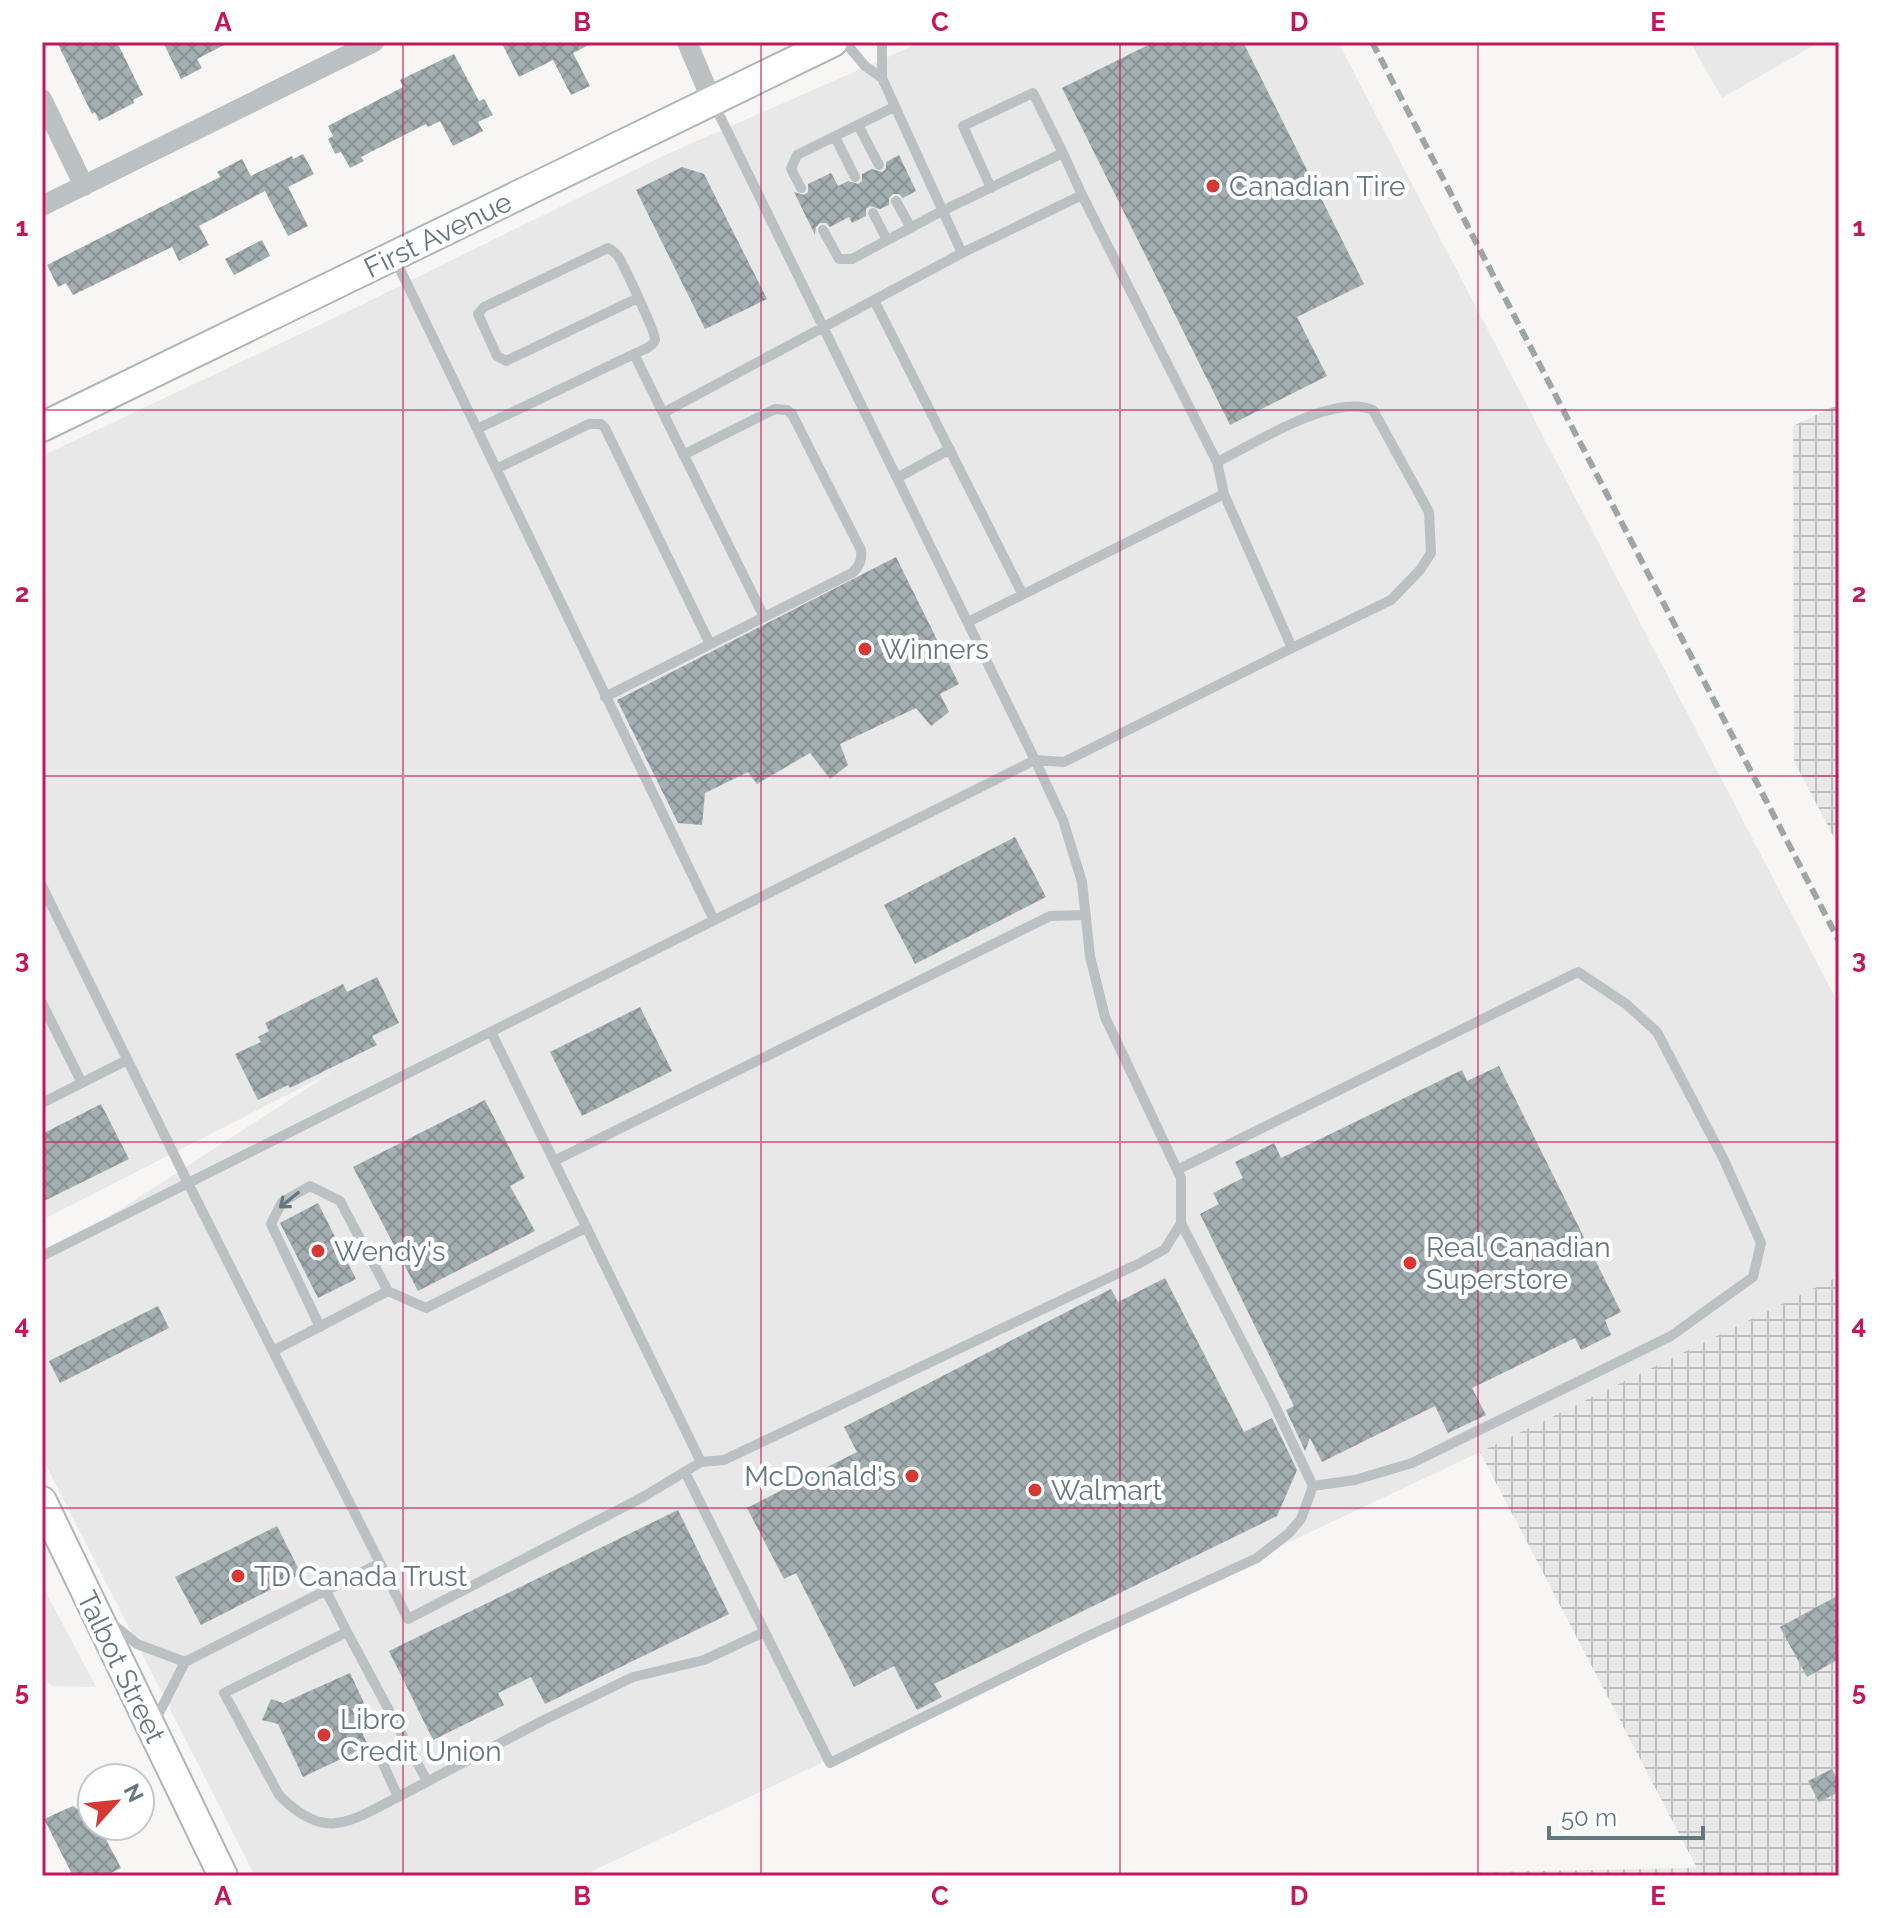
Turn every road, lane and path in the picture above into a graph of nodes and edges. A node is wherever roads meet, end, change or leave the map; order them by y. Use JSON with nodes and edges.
{"nodes":[{"id":1,"x":374,"y":42,"type":"edge"},
{"id":2,"x":687,"y":42,"type":"edge"},
{"id":3,"x":833,"y":42,"type":"edge"},
{"id":4,"x":845,"y":42,"type":"edge"},
{"id":5,"x":882,"y":42,"type":"edge"},
{"id":6,"x":882,"y":78,"type":"junction"},
{"id":7,"x":42,"y":99,"type":"edge"},
{"id":8,"x":712,"y":101,"type":"junction"},
{"id":9,"x":894,"y":107,"type":"junction"},
{"id":10,"x":858,"y":125,"type":"junction"},
{"id":11,"x":835,"y":137,"type":"junction"},
{"id":12,"x":1063,"y":153,"type":"junction"},
{"id":13,"x":879,"y":165,"type":"dead end"},
{"id":14,"x":855,"y":177,"type":"dead end"},
{"id":15,"x":84,"y":186,"type":"junction"},
{"id":16,"x":801,"y":188,"type":"dead end"},
{"id":17,"x":991,"y":188,"type":"junction"},
{"id":18,"x":1082,"y":195,"type":"junction"},
{"id":19,"x":896,"y":201,"type":"dead end"},
{"id":20,"x":42,"y":206,"type":"edge"},
{"id":21,"x":942,"y":211,"type":"junction"},
{"id":22,"x":873,"y":213,"type":"dead end"},
{"id":23,"x":911,"y":228,"type":"junction"},
{"id":24,"x":823,"y":230,"type":"dead end"},
{"id":25,"x":887,"y":240,"type":"junction"},
{"id":26,"x":962,"y":253,"type":"junction"},
{"id":27,"x":394,"y":256,"type":"junction"},
{"id":28,"x":638,"y":298,"type":"junction"},
{"id":29,"x":874,"y":300,"type":"junction"},
{"id":30,"x":823,"y":327,"type":"junction"},
{"id":31,"x":634,"y":354,"type":"junction"},
{"id":32,"x":663,"y":413,"type":"junction"},
{"id":33,"x":42,"y":427,"type":"edge"},
{"id":34,"x":477,"y":429,"type":"junction"},
{"id":35,"x":950,"y":449,"type":"junction"},
{"id":36,"x":683,"y":455,"type":"junction"},
{"id":37,"x":1217,"y":462,"type":"junction"},
{"id":38,"x":496,"y":469,"type":"junction"},
{"id":39,"x":897,"y":478,"type":"junction"},
{"id":40,"x":1224,"y":494,"type":"junction"},
{"id":41,"x":1022,"y":593,"type":"junction"},
{"id":42,"x":764,"y":617,"type":"junction"},
{"id":43,"x":968,"y":622,"type":"junction"},
{"id":44,"x":710,"y":644,"type":"junction"},
{"id":45,"x":1292,"y":648,"type":"junction"},
{"id":46,"x":605,"y":697,"type":"junction"},
{"id":47,"x":1035,"y":760,"type":"junction"},
{"id":48,"x":42,"y":886,"type":"edge"},
{"id":49,"x":1086,"y":915,"type":"junction"},
{"id":50,"x":714,"y":920,"type":"junction"},
{"id":51,"x":42,"y":1003,"type":"edge"},
{"id":52,"x":491,"y":1032,"type":"junction"},
{"id":53,"x":127,"y":1060,"type":"junction"},
{"id":54,"x":82,"y":1083,"type":"junction"},
{"id":55,"x":42,"y":1103,"type":"edge"},
{"id":56,"x":554,"y":1161,"type":"junction"},
{"id":57,"x":1177,"y":1170,"type":"junction"},
{"id":58,"x":188,"y":1183,"type":"junction"},
{"id":59,"x":1181,"y":1223,"type":"junction"},
{"id":60,"x":587,"y":1227,"type":"junction"},
{"id":61,"x":42,"y":1256,"type":"edge"},
{"id":62,"x":388,"y":1291,"type":"junction"},
{"id":63,"x":320,"y":1327,"type":"junction"},
{"id":64,"x":273,"y":1351,"type":"junction"},
{"id":65,"x":701,"y":1462,"type":"junction"},
{"id":66,"x":685,"y":1472,"type":"junction"},
{"id":67,"x":1313,"y":1486,"type":"junction"},
{"id":68,"x":42,"y":1501,"type":"edge"},
{"id":69,"x":380,"y":1563,"type":"junction"},
{"id":70,"x":326,"y":1591,"type":"junction"},
{"id":71,"x":93,"y":1608,"type":"junction"},
{"id":72,"x":347,"y":1632,"type":"junction"},
{"id":73,"x":764,"y":1632,"type":"junction"},
{"id":74,"x":185,"y":1662,"type":"junction"},
{"id":75,"x":151,"y":1729,"type":"junction"},
{"id":76,"x":376,"y":1748,"type":"dead end"},
{"id":77,"x":427,"y":1781,"type":"junction"},
{"id":78,"x":398,"y":1797,"type":"junction"},
{"id":79,"x":223,"y":1876,"type":"edge"}],
"edges":[{"from":1,"to":15,"type":"street"},
{"from":2,"to":8,"type":"street"},
{"from":3,"to":8,"type":"main road","name":"First Avenue"},
{"from":4,"to":6,"type":"lane"},
{"from":5,"to":6,"type":"lane"},
{"from":6,"to":9,"type":"lane"},
{"from":7,"to":15,"type":"street"},
{"from":8,"to":27,"type":"main road","name":"First Avenue"},
{"from":8,"to":30,"type":"lane"},
{"from":9,"to":10,"type":"lane"},
{"from":9,"to":21,"type":"lane"},
{"from":10,"to":11,"type":"lane"},
{"from":10,"to":13,"type":"lane"},
{"from":11,"to":14,"type":"lane"},
{"from":11,"to":16,"type":"lane"},
{"from":12,"to":17,"type":"lane"},
{"from":12,"to":17,"type":"lane"},
{"from":12,"to":18,"type":"lane"},
{"from":15,"to":20,"type":"street"},
{"from":17,"to":21,"type":"lane"},
{"from":18,"to":26,"type":"lane"},
{"from":18,"to":37,"type":"lane"},
{"from":19,"to":23,"type":"lane"},
{"from":21,"to":23,"type":"lane"},
{"from":21,"to":26,"type":"lane"},
{"from":22,"to":25,"type":"lane"},
{"from":23,"to":25,"type":"lane"},
{"from":24,"to":25,"type":"lane"},
{"from":26,"to":29,"type":"lane"},
{"from":27,"to":33,"type":"main road","name":"First Avenue"},
{"from":27,"to":34,"type":"lane"},
{"from":28,"to":28,"type":"lane"},
{"from":28,"to":31,"type":"lane"},
{"from":29,"to":30,"type":"lane"},
{"from":29,"to":35,"type":"lane"},
{"from":30,"to":32,"type":"lane"},
{"from":30,"to":39,"type":"lane"},
{"from":31,"to":32,"type":"lane"},
{"from":31,"to":34,"type":"lane"},
{"from":32,"to":36,"type":"lane"},
{"from":34,"to":38,"type":"lane"},
{"from":35,"to":39,"type":"lane"},
{"from":35,"to":41,"type":"lane"},
{"from":36,"to":42,"type":"lane"},
{"from":36,"to":42,"type":"lane"},
{"from":37,"to":40,"type":"lane"},
{"from":37,"to":45,"type":"lane"},
{"from":38,"to":44,"type":"lane"},
{"from":38,"to":46,"type":"lane"},
{"from":39,"to":43,"type":"lane"},
{"from":40,"to":41,"type":"lane"},
{"from":40,"to":45,"type":"lane"},
{"from":41,"to":43,"type":"lane"},
{"from":42,"to":44,"type":"lane"},
{"from":43,"to":47,"type":"lane"},
{"from":44,"to":46,"type":"lane"},
{"from":45,"to":47,"type":"lane"},
{"from":46,"to":50,"type":"lane"},
{"from":47,"to":49,"type":"lane"},
{"from":47,"to":50,"type":"lane"},
{"from":48,"to":53,"type":"lane"},
{"from":49,"to":56,"type":"lane"},
{"from":49,"to":57,"type":"lane"},
{"from":50,"to":52,"type":"lane"},
{"from":51,"to":54,"type":"lane"},
{"from":52,"to":56,"type":"lane"},
{"from":52,"to":58,"type":"lane"},
{"from":53,"to":54,"type":"lane"},
{"from":53,"to":58,"type":"lane"},
{"from":54,"to":55,"type":"lane"},
{"from":56,"to":60,"type":"lane"},
{"from":57,"to":59,"type":"lane"},
{"from":57,"to":67,"type":"lane"},
{"from":58,"to":61,"type":"lane"},
{"from":58,"to":64,"type":"lane"},
{"from":59,"to":65,"type":"lane"},
{"from":59,"to":67,"type":"lane"},
{"from":60,"to":62,"type":"lane"},
{"from":60,"to":65,"type":"lane"},
{"from":62,"to":63,"type":"lane"},
{"from":62,"to":63,"type":"lane","one_way":true},
{"from":63,"to":64,"type":"lane"},
{"from":64,"to":69,"type":"lane"},
{"from":65,"to":66,"type":"lane"},
{"from":66,"to":69,"type":"lane"},
{"from":66,"to":73,"type":"lane"},
{"from":67,"to":73,"type":"lane"},
{"from":68,"to":71,"type":"main road","name":"Talbot Street"},
{"from":69,"to":70,"type":"lane"},
{"from":70,"to":72,"type":"lane"},
{"from":70,"to":74,"type":"lane"},
{"from":71,"to":74,"type":"lane"},
{"from":71,"to":75,"type":"main road","name":"Talbot Street"},
{"from":72,"to":77,"type":"lane"},
{"from":72,"to":78,"type":"lane"},
{"from":73,"to":77,"type":"lane"},
{"from":74,"to":75,"type":"lane"},
{"from":75,"to":79,"type":"main road","name":"Talbot Street"},
{"from":76,"to":78,"type":"lane"},
{"from":77,"to":78,"type":"lane"}]}
